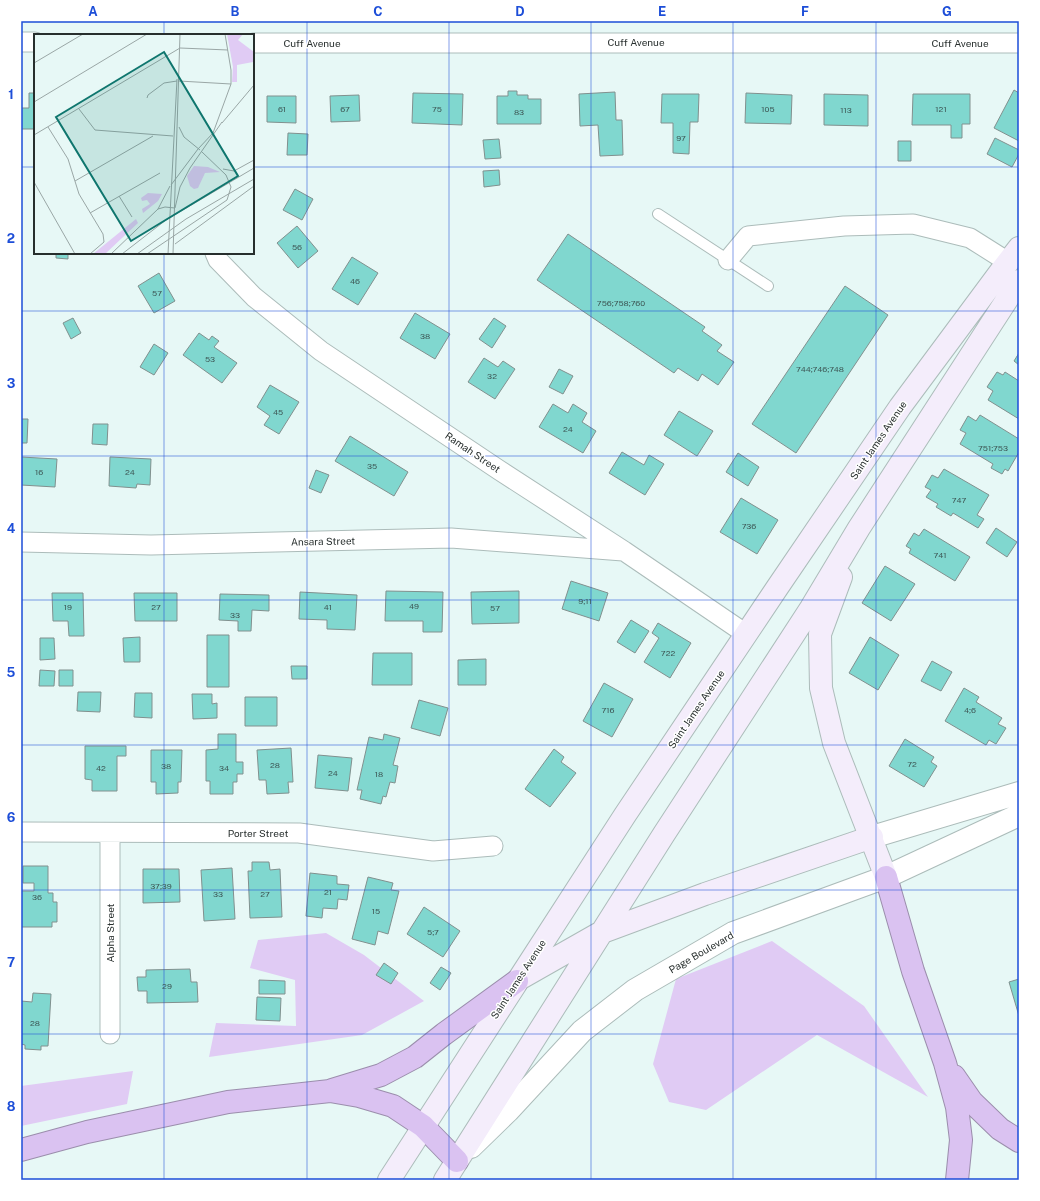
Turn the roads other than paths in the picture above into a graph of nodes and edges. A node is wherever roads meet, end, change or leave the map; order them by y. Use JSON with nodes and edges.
{"nodes":[{"id":1,"x":21,"y":42,"type":"edge"},
{"id":2,"x":34,"y":42,"type":"edge"},
{"id":3,"x":254,"y":43,"type":"edge"},
{"id":4,"x":1019,"y":43,"type":"edge"},
{"id":5,"x":658,"y":214,"type":"dead end"},
{"id":6,"x":215,"y":254,"type":"edge"},
{"id":7,"x":1013,"y":255,"type":"edge"},
{"id":8,"x":728,"y":260,"type":"junction"},
{"id":9,"x":1019,"y":281,"type":"edge"},
{"id":10,"x":768,"y":286,"type":"dead end"},
{"id":11,"x":859,"y":528,"type":"junction"},
{"id":12,"x":21,"y":542,"type":"edge"},
{"id":13,"x":624,"y":551,"type":"junction"},
{"id":14,"x":746,"y":634,"type":"junction"},
{"id":15,"x":1019,"y":793,"type":"edge"},
{"id":16,"x":1019,"y":816,"type":"edge"},
{"id":17,"x":21,"y":832,"type":"edge"},
{"id":18,"x":110,"y":833,"type":"junction"},
{"id":19,"x":872,"y":837,"type":"junction"},
{"id":20,"x":493,"y":846,"type":"dead end"},
{"id":21,"x":886,"y":877,"type":"junction"},
{"id":22,"x":600,"y":933,"type":"junction"},
{"id":23,"x":517,"y":980,"type":"junction"},
{"id":24,"x":110,"y":1034,"type":"dead end"},
{"id":25,"x":945,"y":1063,"type":"junction"},
{"id":26,"x":330,"y":1091,"type":"junction"},
{"id":27,"x":423,"y":1126,"type":"junction"},
{"id":28,"x":1019,"y":1141,"type":"edge"},
{"id":29,"x":21,"y":1150,"type":"edge"},
{"id":30,"x":457,"y":1161,"type":"junction"},
{"id":31,"x":389,"y":1180,"type":"edge"},
{"id":32,"x":445,"y":1180,"type":"edge"},
{"id":33,"x":957,"y":1180,"type":"edge"}],
"edges":[{"from":1,"to":2,"type":"street"},
{"from":3,"to":4,"type":"street","name":"Cuff Avenue"},
{"from":5,"to":8,"type":"lane"},
{"from":6,"to":13,"type":"street","name":"Ramah Street"},
{"from":7,"to":8,"type":"street"},
{"from":7,"to":14,"type":"main road","name":"Saint James Avenue"},
{"from":8,"to":10,"type":"lane"},
{"from":9,"to":11,"type":"main road"},
{"from":11,"to":19,"type":"main road"},
{"from":11,"to":22,"type":"main road"},
{"from":12,"to":13,"type":"street","name":"Ansara Street"},
{"from":13,"to":14,"type":"street","name":"Ramah Street"},
{"from":14,"to":23,"type":"main road","name":"Saint James Avenue"},
{"from":15,"to":19,"type":"street"},
{"from":16,"to":21,"type":"street","name":"Page Boulevard"},
{"from":17,"to":18,"type":"street","name":"Porter Street"},
{"from":18,"to":20,"type":"street","name":"Porter Street"},
{"from":18,"to":24,"type":"street","name":"Alpha Street"},
{"from":19,"to":21,"type":"main road"},
{"from":19,"to":22,"type":"main road"},
{"from":21,"to":25,"type":"highway"},
{"from":21,"to":30,"type":"street","name":"Page Boulevard"},
{"from":22,"to":23,"type":"main road"},
{"from":22,"to":30,"type":"main road"},
{"from":23,"to":26,"type":"highway"},
{"from":23,"to":27,"type":"main road","name":"Saint James Avenue"},
{"from":25,"to":28,"type":"highway"},
{"from":25,"to":33,"type":"highway"},
{"from":26,"to":27,"type":"highway"},
{"from":26,"to":29,"type":"highway"},
{"from":27,"to":30,"type":"highway"},
{"from":27,"to":31,"type":"main road","name":"Saint James Avenue"},
{"from":30,"to":32,"type":"main road"}]}
